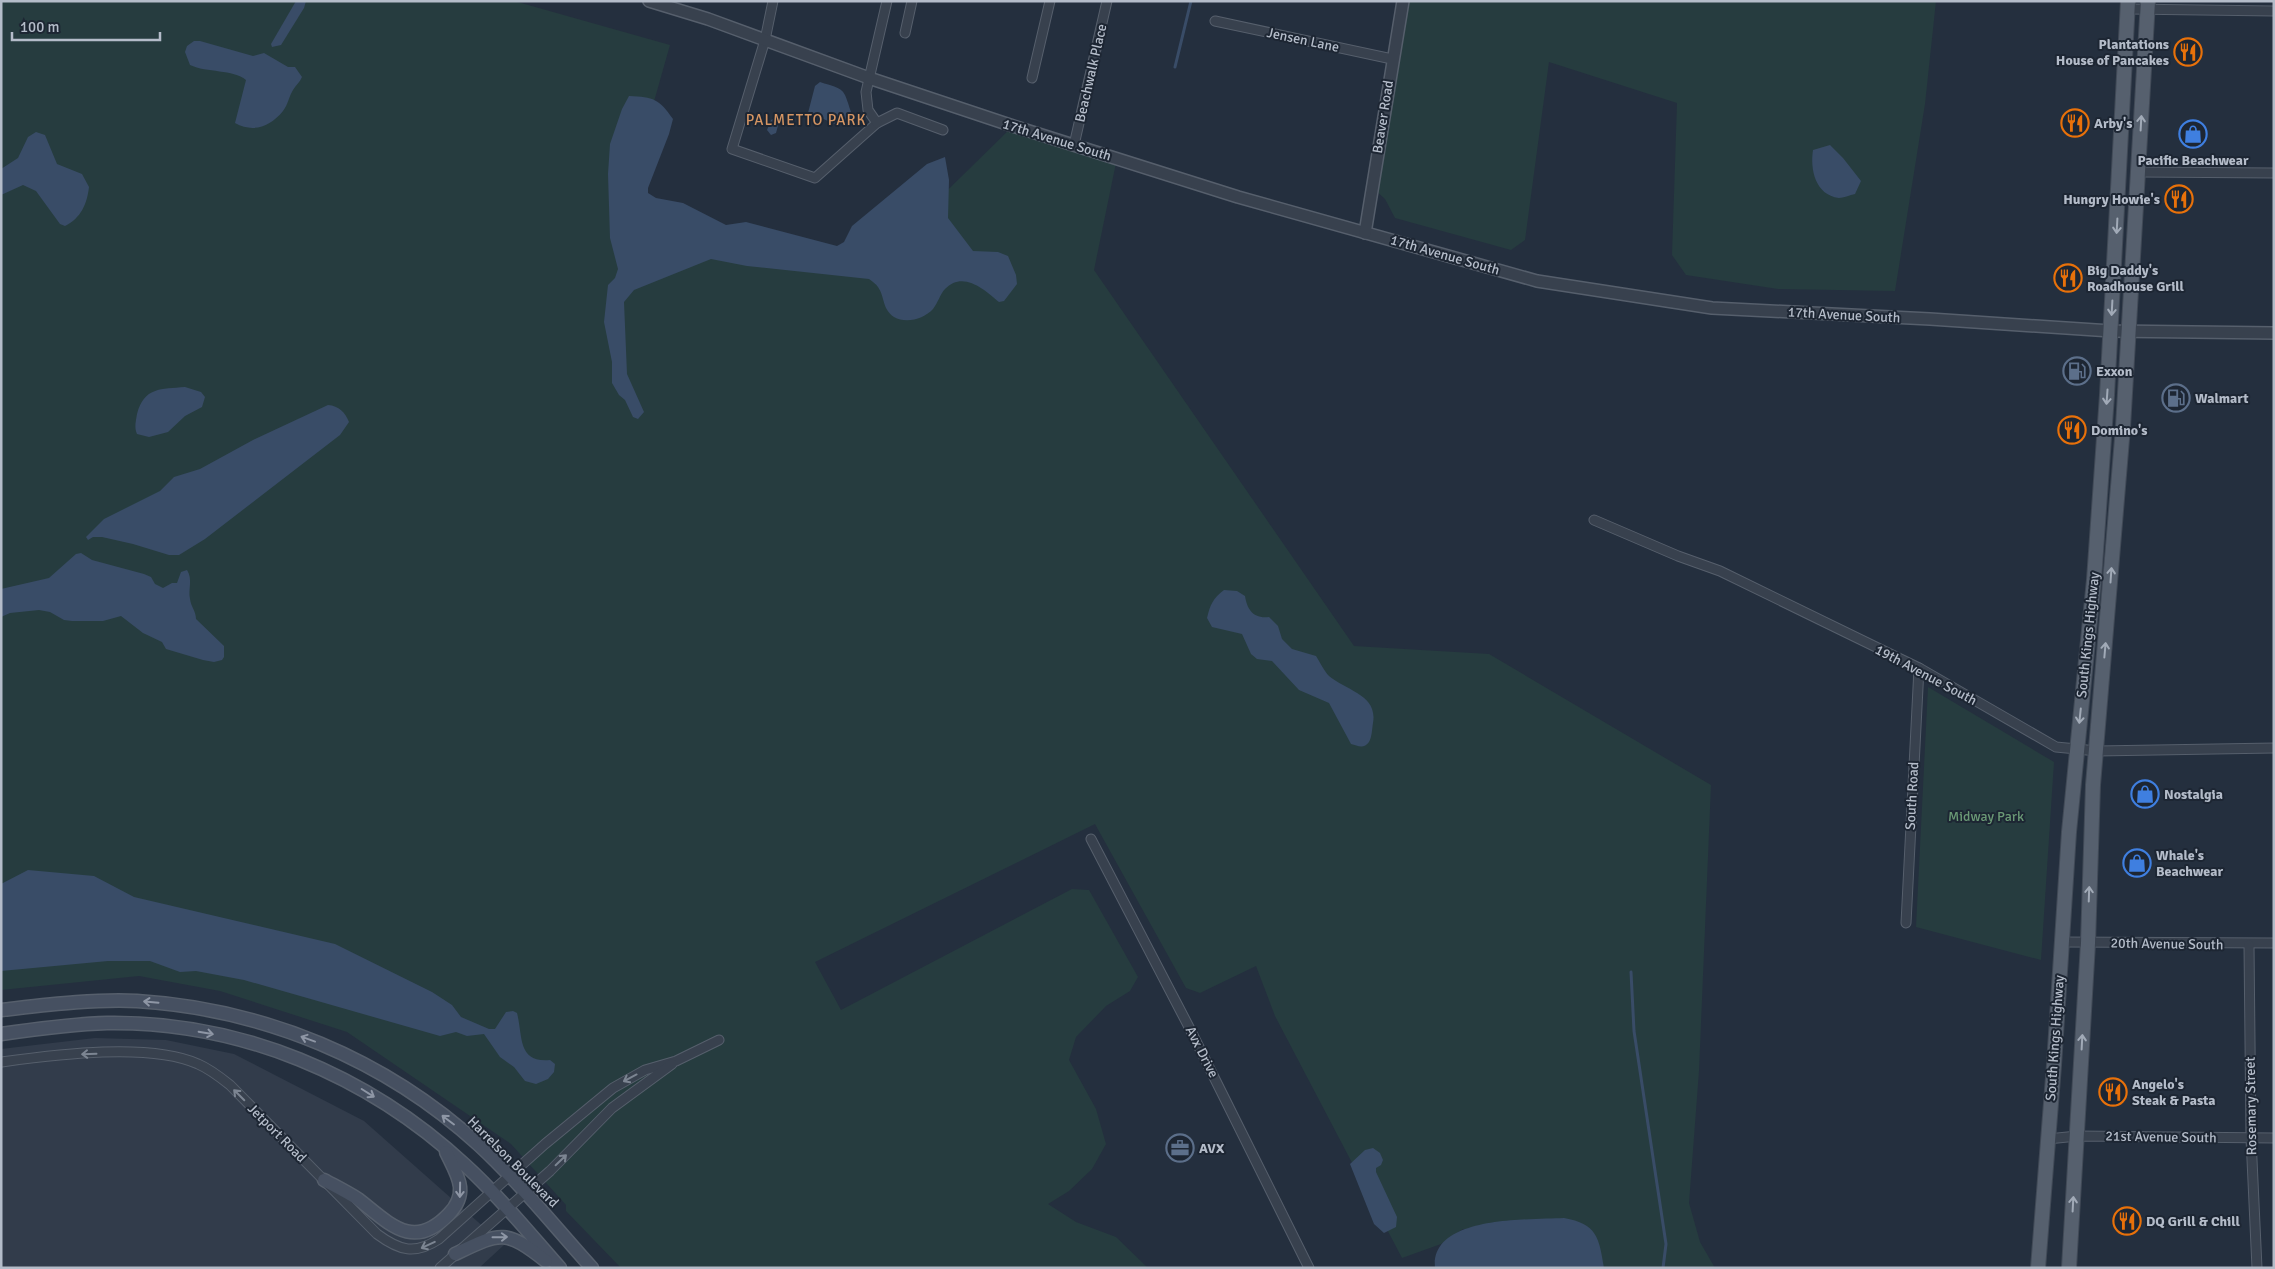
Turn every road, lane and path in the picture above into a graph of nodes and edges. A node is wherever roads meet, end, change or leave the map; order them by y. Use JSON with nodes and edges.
{"nodes":[{"id":1,"x":649,"y":1,"type":"edge"},
{"id":2,"x":773,"y":1,"type":"edge"},
{"id":3,"x":887,"y":1,"type":"edge"},
{"id":4,"x":912,"y":1,"type":"edge"},
{"id":5,"x":1050,"y":1,"type":"edge"},
{"id":6,"x":1107,"y":1,"type":"edge"},
{"id":7,"x":1403,"y":1,"type":"edge"},
{"id":8,"x":2128,"y":5,"type":"edge"},
{"id":9,"x":2148,"y":5,"type":"edge"},
{"id":10,"x":2274,"y":12,"type":"edge"},
{"id":11,"x":1215,"y":22,"type":"dead end"},
{"id":12,"x":905,"y":33,"type":"dead end"},
{"id":13,"x":765,"y":40,"type":"junction"},
{"id":14,"x":1392,"y":60,"type":"junction"},
{"id":15,"x":869,"y":78,"type":"junction"},
{"id":16,"x":1032,"y":78,"type":"dead end"},
{"id":17,"x":877,"y":123,"type":"junction"},
{"id":18,"x":943,"y":130,"type":"dead end"},
{"id":19,"x":1074,"y":145,"type":"junction"},
{"id":20,"x":2139,"y":172,"type":"junction"},
{"id":21,"x":2274,"y":173,"type":"edge"},
{"id":22,"x":1365,"y":233,"type":"junction"},
{"id":23,"x":2111,"y":331,"type":"junction"},
{"id":24,"x":2128,"y":331,"type":"junction"},
{"id":25,"x":2274,"y":333,"type":"edge"},
{"id":26,"x":1594,"y":520,"type":"dead end"},
{"id":27,"x":1919,"y":668,"type":"junction"},
{"id":28,"x":2077,"y":748,"type":"junction"},
{"id":29,"x":2274,"y":748,"type":"edge"},
{"id":30,"x":2097,"y":751,"type":"junction"},
{"id":31,"x":1091,"y":839,"type":"dead end"},
{"id":32,"x":1906,"y":923,"type":"dead end"},
{"id":33,"x":2061,"y":942,"type":"junction"},
{"id":34,"x":2088,"y":943,"type":"junction"},
{"id":35,"x":2274,"y":944,"type":"edge"},
{"id":36,"x":2249,"y":945,"type":"junction"},
{"id":37,"x":1,"y":1010,"type":"edge"},
{"id":38,"x":1,"y":1034,"type":"edge"},
{"id":39,"x":719,"y":1040,"type":"dead end"},
{"id":40,"x":676,"y":1061,"type":"junction"},
{"id":41,"x":1,"y":1062,"type":"edge"},
{"id":42,"x":2077,"y":1136,"type":"junction"},
{"id":43,"x":2251,"y":1138,"type":"junction"},
{"id":44,"x":2274,"y":1138,"type":"edge"},
{"id":45,"x":2048,"y":1139,"type":"junction"},
{"id":46,"x":443,"y":1145,"type":"junction"},
{"id":47,"x":510,"y":1177,"type":"junction"},
{"id":48,"x":324,"y":1180,"type":"junction"},
{"id":49,"x":493,"y":1192,"type":"junction"},
{"id":50,"x":524,"y":1192,"type":"junction"},
{"id":51,"x":507,"y":1207,"type":"junction"},
{"id":52,"x":455,"y":1254,"type":"junction"},
{"id":53,"x":440,"y":1268,"type":"edge"},
{"id":54,"x":555,"y":1268,"type":"edge"},
{"id":55,"x":560,"y":1268,"type":"edge"},
{"id":56,"x":592,"y":1268,"type":"edge"},
{"id":57,"x":1309,"y":1268,"type":"edge"},
{"id":58,"x":2038,"y":1268,"type":"edge"},
{"id":59,"x":2069,"y":1268,"type":"edge"},
{"id":60,"x":2258,"y":1268,"type":"edge"}],
"edges":[{"from":1,"to":13,"type":"street","name":"17th Avenue South"},
{"from":2,"to":13,"type":"street"},
{"from":3,"to":15,"type":"street"},
{"from":4,"to":12,"type":"street"},
{"from":5,"to":16,"type":"street"},
{"from":6,"to":19,"type":"street","name":"Beachwalk Place"},
{"from":7,"to":14,"type":"street","name":"Beaver Road"},
{"from":8,"to":9,"type":"street"},
{"from":8,"to":23,"type":"main road","name":"South Kings Highway","one_way":true},
{"from":9,"to":10,"type":"street"},
{"from":20,"to":9,"type":"main road","name":"South Kings Highway","one_way":true},
{"from":11,"to":14,"type":"street","name":"Jensen Lane"},
{"from":13,"to":15,"type":"street","name":"17th Avenue South"},
{"from":13,"to":17,"type":"street"},
{"from":14,"to":22,"type":"street","name":"Beaver Road"},
{"from":15,"to":17,"type":"street"},
{"from":15,"to":19,"type":"street","name":"17th Avenue South"},
{"from":17,"to":18,"type":"street"},
{"from":19,"to":22,"type":"street","name":"17th Avenue South"},
{"from":20,"to":21,"type":"street"},
{"from":20,"to":24,"type":"main road","name":"South Kings Highway"},
{"from":22,"to":23,"type":"street","name":"17th Avenue South"},
{"from":23,"to":24,"type":"street","name":"17th Avenue South"},
{"from":23,"to":28,"type":"main road","name":"South Kings Highway","one_way":true},
{"from":24,"to":25,"type":"street","name":"17th Avenue South"},
{"from":30,"to":24,"type":"main road","name":"South Kings Highway","one_way":true},
{"from":26,"to":27,"type":"street","name":"19th Avenue South"},
{"from":27,"to":28,"type":"street","name":"19th Avenue South"},
{"from":27,"to":32,"type":"street","name":"South Road"},
{"from":28,"to":30,"type":"street","name":"19th Avenue South"},
{"from":28,"to":33,"type":"main road","name":"South Kings Highway"},
{"from":29,"to":30,"type":"street","name":"19th Avenue South"},
{"from":34,"to":30,"type":"main road","name":"South Kings Highway","one_way":true},
{"from":31,"to":57,"type":"street","name":"Avx Drive"},
{"from":33,"to":34,"type":"street","name":"20th Avenue South"},
{"from":33,"to":45,"type":"main road","name":"South Kings Highway"},
{"from":34,"to":36,"type":"street","name":"20th Avenue South"},
{"from":42,"to":34,"type":"main road","name":"South Kings Highway","one_way":true},
{"from":35,"to":36,"type":"street","name":"20th Avenue South"},
{"from":36,"to":43,"type":"street","name":"Rosemary Street"},
{"from":47,"to":37,"type":"main road","name":"Harrelson Boulevard","one_way":true},
{"from":38,"to":46,"type":"main road","one_way":true},
{"from":39,"to":40,"type":"street"},
{"from":40,"to":47,"type":"street","name":"Jetport Road","one_way":true},
{"from":50,"to":40,"type":"street","one_way":true},
{"from":48,"to":41,"type":"street","name":"Jetport Road","one_way":true},
{"from":42,"to":43,"type":"street","name":"21st Avenue South"},
{"from":42,"to":45,"type":"street","name":"21st Avenue South"},
{"from":59,"to":42,"type":"main road","name":"South Kings Highway","one_way":true},
{"from":43,"to":44,"type":"street","name":"21st Avenue South"},
{"from":43,"to":60,"type":"street","name":"Rosemary Street"},
{"from":45,"to":58,"type":"main road","name":"South Kings Highway"},
{"from":46,"to":48,"type":"main road","one_way":true},
{"from":46,"to":49,"type":"main road"},
{"from":47,"to":49,"type":"street","name":"Jetport Road"},
{"from":47,"to":50,"type":"main road","name":"Harrelson Boulevard"},
{"from":49,"to":48,"type":"street","name":"Jetport Road","one_way":true},
{"from":49,"to":51,"type":"main road"},
{"from":50,"to":51,"type":"street"},
{"from":50,"to":56,"type":"main road","name":"Harrelson Boulevard"},
{"from":51,"to":52,"type":"street"},
{"from":51,"to":55,"type":"main road"},
{"from":52,"to":53,"type":"street"},
{"from":52,"to":54,"type":"main road","one_way":true}]}
